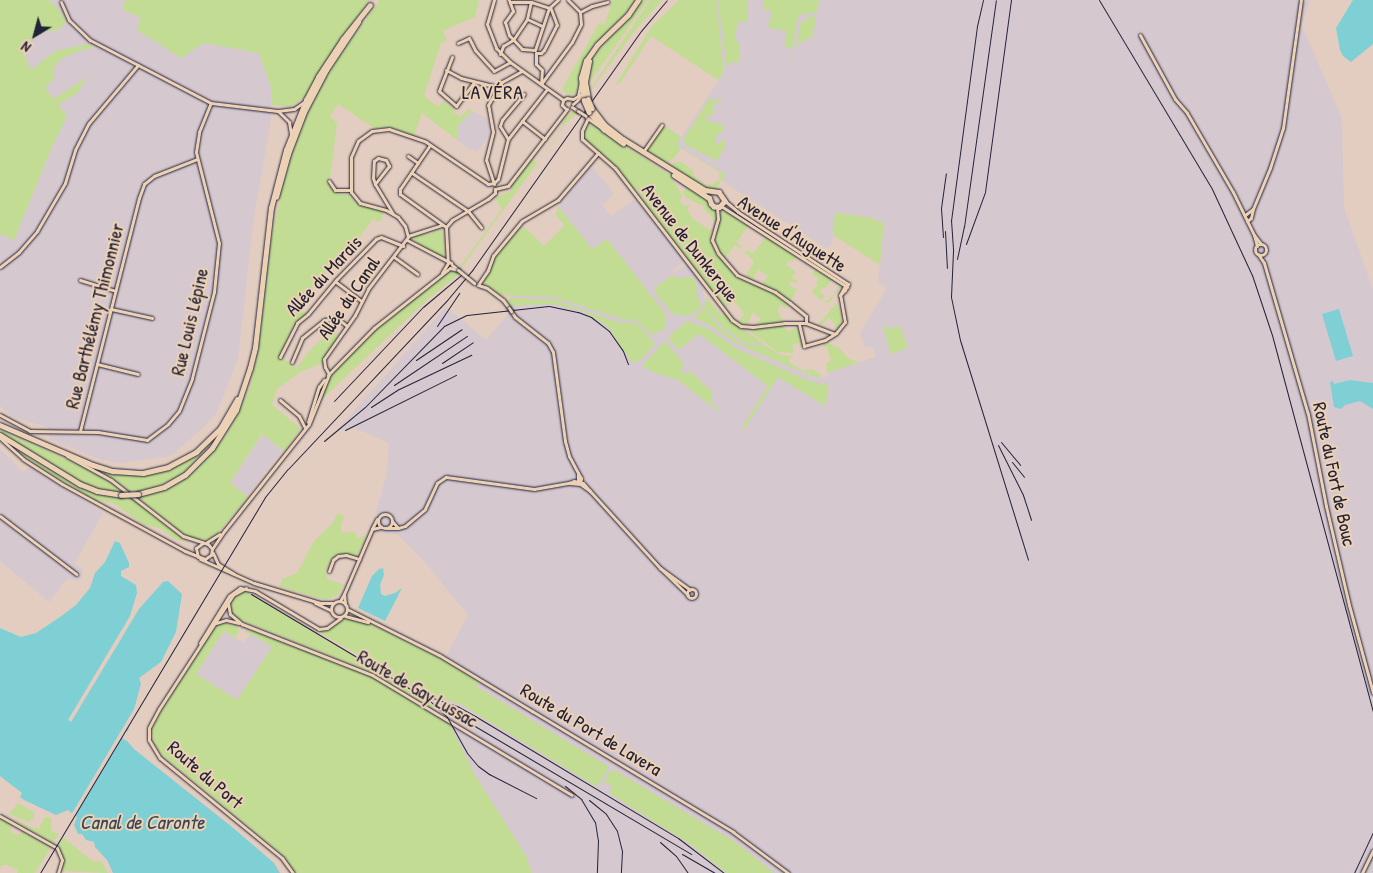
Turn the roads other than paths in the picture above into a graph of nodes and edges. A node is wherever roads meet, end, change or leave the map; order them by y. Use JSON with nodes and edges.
{"nodes":[{"id":1,"x":374,"y":0,"type":"edge"},
{"id":2,"x":494,"y":0,"type":"edge"},
{"id":3,"x":558,"y":0,"type":"edge"},
{"id":4,"x":568,"y":0,"type":"edge"},
{"id":5,"x":638,"y":0,"type":"edge"},
{"id":6,"x":1301,"y":0,"type":"edge"},
{"id":7,"x":510,"y":1,"type":"edge"},
{"id":8,"x":61,"y":2,"type":"dead end"},
{"id":9,"x":531,"y":2,"type":"junction"},
{"id":10,"x":607,"y":2,"type":"dead end"},
{"id":11,"x":370,"y":5,"type":"junction"},
{"id":12,"x":549,"y":7,"type":"junction"},
{"id":13,"x":580,"y":12,"type":"junction"},
{"id":14,"x":528,"y":19,"type":"junction"},
{"id":15,"x":542,"y":26,"type":"junction"},
{"id":16,"x":1140,"y":35,"type":"dead end"},
{"id":17,"x":513,"y":40,"type":"junction"},
{"id":18,"x":458,"y":43,"type":"dead end"},
{"id":19,"x":536,"y":51,"type":"junction"},
{"id":20,"x":591,"y":53,"type":"junction"},
{"id":21,"x":500,"y":54,"type":"junction"},
{"id":22,"x":452,"y":57,"type":"dead end"},
{"id":23,"x":510,"y":62,"type":"junction"},
{"id":24,"x":138,"y":65,"type":"junction"},
{"id":25,"x":446,"y":70,"type":"junction"},
{"id":26,"x":522,"y":71,"type":"junction"},
{"id":27,"x":474,"y":82,"type":"junction"},
{"id":28,"x":541,"y":84,"type":"junction"},
{"id":29,"x":498,"y":89,"type":"junction"},
{"id":30,"x":547,"y":89,"type":"junction"},
{"id":31,"x":524,"y":94,"type":"dead end"},
{"id":32,"x":584,"y":97,"type":"junction"},
{"id":33,"x":571,"y":99,"type":"junction"},
{"id":34,"x":306,"y":100,"type":"junction"},
{"id":35,"x":563,"y":100,"type":"junction"},
{"id":36,"x":211,"y":103,"type":"junction"},
{"id":37,"x":573,"y":105,"type":"junction"},
{"id":38,"x":567,"y":109,"type":"junction"},
{"id":39,"x":591,"y":110,"type":"junction"},
{"id":40,"x":278,"y":111,"type":"junction"},
{"id":41,"x":587,"y":117,"type":"junction"},
{"id":42,"x":522,"y":121,"type":"junction"},
{"id":43,"x":592,"y":122,"type":"junction"},
{"id":44,"x":585,"y":125,"type":"junction"},
{"id":45,"x":662,"y":125,"type":"dead end"},
{"id":46,"x":492,"y":126,"type":"junction"},
{"id":47,"x":500,"y":126,"type":"junction"},
{"id":48,"x":604,"y":129,"type":"junction"},
{"id":49,"x":291,"y":136,"type":"junction"},
{"id":50,"x":508,"y":139,"type":"junction"},
{"id":51,"x":545,"y":140,"type":"junction"},
{"id":52,"x":430,"y":145,"type":"junction"},
{"id":53,"x":643,"y":152,"type":"junction"},
{"id":54,"x":598,"y":153,"type":"junction"},
{"id":55,"x":408,"y":156,"type":"dead end"},
{"id":56,"x":197,"y":159,"type":"junction"},
{"id":57,"x":418,"y":163,"type":"junction"},
{"id":58,"x":412,"y":173,"type":"junction"},
{"id":59,"x":329,"y":182,"type":"dead end"},
{"id":60,"x":494,"y":183,"type":"junction"},
{"id":61,"x":375,"y":184,"type":"junction"},
{"id":62,"x":350,"y":190,"type":"junction"},
{"id":63,"x":497,"y":190,"type":"junction"},
{"id":64,"x":713,"y":193,"type":"junction"},
{"id":65,"x":709,"y":198,"type":"junction"},
{"id":66,"x":724,"y":200,"type":"junction"},
{"id":67,"x":719,"y":206,"type":"junction"},
{"id":68,"x":1253,"y":209,"type":"junction"},
{"id":69,"x":468,"y":211,"type":"junction"},
{"id":70,"x":394,"y":214,"type":"junction"},
{"id":71,"x":1244,"y":215,"type":"junction"},
{"id":72,"x":1247,"y":221,"type":"junction"},
{"id":73,"x":442,"y":225,"type":"junction"},
{"id":74,"x":446,"y":227,"type":"junction"},
{"id":75,"x":481,"y":227,"type":"dead end"},
{"id":76,"x":268,"y":230,"type":"junction"},
{"id":77,"x":1254,"y":235,"type":"junction"},
{"id":78,"x":408,"y":238,"type":"junction"},
{"id":79,"x":1262,"y":244,"type":"junction"},
{"id":80,"x":403,"y":246,"type":"junction"},
{"id":81,"x":1257,"y":246,"type":"junction"},
{"id":82,"x":1258,"y":254,"type":"junction"},
{"id":83,"x":1265,"y":254,"type":"junction"},
{"id":84,"x":394,"y":257,"type":"junction"},
{"id":85,"x":1264,"y":263,"type":"junction"},
{"id":86,"x":449,"y":266,"type":"junction"},
{"id":87,"x":0,"y":267,"type":"edge"},
{"id":88,"x":417,"y":274,"type":"dead end"},
{"id":89,"x":80,"y":280,"type":"dead end"},
{"id":90,"x":336,"y":282,"type":"junction"},
{"id":91,"x":476,"y":284,"type":"junction"},
{"id":92,"x":847,"y":286,"type":"junction"},
{"id":93,"x":115,"y":291,"type":"junction"},
{"id":94,"x":361,"y":301,"type":"junction"},
{"id":95,"x":111,"y":309,"type":"junction"},
{"id":96,"x":152,"y":318,"type":"dead end"},
{"id":97,"x":806,"y":323,"type":"junction"},
{"id":98,"x":799,"y":324,"type":"junction"},
{"id":99,"x":346,"y":326,"type":"junction"},
{"id":100,"x":826,"y":331,"type":"junction"},
{"id":101,"x":834,"y":334,"type":"junction"},
{"id":102,"x":826,"y":338,"type":"junction"},
{"id":103,"x":280,"y":357,"type":"dead end"},
{"id":104,"x":292,"y":362,"type":"dead end"},
{"id":105,"x":97,"y":364,"type":"junction"},
{"id":106,"x":138,"y":374,"type":"dead end"},
{"id":107,"x":330,"y":374,"type":"junction"},
{"id":108,"x":245,"y":386,"type":"junction"},
{"id":109,"x":280,"y":400,"type":"dead end"},
{"id":110,"x":0,"y":415,"type":"edge"},
{"id":111,"x":0,"y":425,"type":"edge"},
{"id":112,"x":305,"y":428,"type":"junction"},
{"id":113,"x":80,"y":431,"type":"junction"},
{"id":114,"x":0,"y":437,"type":"edge"},
{"id":115,"x":56,"y":450,"type":"junction"},
{"id":116,"x":579,"y":482,"type":"junction"},
{"id":117,"x":0,"y":516,"type":"edge"},
{"id":118,"x":378,"y":519,"type":"junction"},
{"id":119,"x":392,"y":521,"type":"junction"},
{"id":120,"x":381,"y":527,"type":"junction"},
{"id":121,"x":387,"y":528,"type":"junction"},
{"id":122,"x":398,"y":528,"type":"junction"},
{"id":123,"x":225,"y":530,"type":"junction"},
{"id":124,"x":372,"y":530,"type":"junction"},
{"id":125,"x":205,"y":543,"type":"junction"},
{"id":126,"x":212,"y":550,"type":"junction"},
{"id":127,"x":199,"y":558,"type":"junction"},
{"id":128,"x":359,"y":559,"type":"junction"},
{"id":129,"x":660,"y":568,"type":"junction"},
{"id":130,"x":329,"y":571,"type":"dead end"},
{"id":131,"x":76,"y":574,"type":"dead end"},
{"id":132,"x":241,"y":578,"type":"junction"},
{"id":133,"x":246,"y":588,"type":"junction"},
{"id":134,"x":690,"y":590,"type":"junction"},
{"id":135,"x":344,"y":594,"type":"junction"},
{"id":136,"x":688,"y":595,"type":"junction"},
{"id":137,"x":300,"y":597,"type":"junction"},
{"id":138,"x":340,"y":601,"type":"junction"},
{"id":139,"x":228,"y":603,"type":"junction"},
{"id":140,"x":334,"y":603,"type":"junction"},
{"id":141,"x":345,"y":604,"type":"junction"},
{"id":142,"x":347,"y":609,"type":"junction"},
{"id":143,"x":330,"y":610,"type":"junction"},
{"id":144,"x":220,"y":613,"type":"junction"},
{"id":145,"x":230,"y":614,"type":"junction"},
{"id":146,"x":332,"y":615,"type":"junction"},
{"id":147,"x":343,"y":617,"type":"junction"},
{"id":148,"x":226,"y":620,"type":"junction"},
{"id":149,"x":216,"y":623,"type":"junction"},
{"id":150,"x":372,"y":623,"type":"junction"},
{"id":151,"x":242,"y":624,"type":"junction"},
{"id":152,"x":329,"y":627,"type":"junction"},
{"id":153,"x":193,"y":657,"type":"junction"},
{"id":154,"x":1373,"y":693,"type":"edge"},
{"id":155,"x":572,"y":795,"type":"dead end"},
{"id":156,"x":0,"y":816,"type":"edge"},
{"id":157,"x":1373,"y":850,"type":"edge"},
{"id":158,"x":58,"y":873,"type":"edge"},
{"id":159,"x":293,"y":873,"type":"edge"},
{"id":160,"x":788,"y":873,"type":"edge"},
{"id":161,"x":1362,"y":873,"type":"edge"}],
"edges":[{"from":1,"to":11,"type":"main road"},
{"from":2,"to":21,"type":"street"},
{"from":3,"to":12,"type":"street"},
{"from":4,"to":13,"type":"street"},
{"from":5,"to":20,"type":"main road"},
{"from":6,"to":68,"type":"street"},
{"from":7,"to":9,"type":"street"},
{"from":7,"to":17,"type":"street"},
{"from":8,"to":24,"type":"street"},
{"from":9,"to":12,"type":"street"},
{"from":9,"to":14,"type":"street"},
{"from":10,"to":13,"type":"street"},
{"from":11,"to":34,"type":"main road"},
{"from":11,"to":76,"type":"main road"},
{"from":12,"to":15,"type":"street"},
{"from":12,"to":19,"type":"street"},
{"from":13,"to":28,"type":"street"},
{"from":14,"to":15,"type":"street"},
{"from":14,"to":17,"type":"street"},
{"from":15,"to":19,"type":"street"},
{"from":16,"to":71,"type":"street"},
{"from":17,"to":19,"type":"street"},
{"from":17,"to":21,"type":"street"},
{"from":18,"to":23,"type":"street"},
{"from":19,"to":28,"type":"street"},
{"from":20,"to":32,"type":"main road","name":"Avenue d'Auguette"},
{"from":20,"to":32,"type":"main road"},
{"from":21,"to":23,"type":"street"},
{"from":22,"to":25,"type":"street"},
{"from":23,"to":26,"type":"street"},
{"from":24,"to":36,"type":"street"},
{"from":24,"to":87,"type":"street"},
{"from":25,"to":27,"type":"street"},
{"from":25,"to":27,"type":"street"},
{"from":26,"to":28,"type":"street"},
{"from":26,"to":29,"type":"street"},
{"from":27,"to":29,"type":"street"},
{"from":28,"to":30,"type":"street"},
{"from":29,"to":46,"type":"street"},
{"from":30,"to":35,"type":"street"},
{"from":30,"to":42,"type":"street"},
{"from":31,"to":47,"type":"street"},
{"from":32,"to":33,"type":"street"},
{"from":32,"to":37,"type":"street"},
{"from":32,"to":39,"type":"main road","name":"Avenue d'Auguette","bridge":true},
{"from":33,"to":35,"type":"street"},
{"from":33,"to":37,"type":"street"},
{"from":34,"to":40,"type":"street"},
{"from":34,"to":49,"type":"main road"},
{"from":35,"to":38,"type":"street"},
{"from":36,"to":40,"type":"street"},
{"from":36,"to":56,"type":"street","name":"Rue Louis Lépine"},
{"from":37,"to":38,"type":"street"},
{"from":37,"to":41,"type":"street","bridge":true},
{"from":38,"to":51,"type":"street"},
{"from":39,"to":48,"type":"main road","name":"Avenue d'Auguette"},
{"from":39,"to":53,"type":"main road","name":"Avenue d'Auguette"},
{"from":40,"to":49,"type":"street"},
{"from":41,"to":43,"type":"street"},
{"from":41,"to":44,"type":"street"},
{"from":42,"to":50,"type":"street"},
{"from":42,"to":51,"type":"street"},
{"from":43,"to":44,"type":"street"},
{"from":43,"to":48,"type":"street"},
{"from":44,"to":54,"type":"street","name":"Avenue de Dunkerque"},
{"from":45,"to":53,"type":"street"},
{"from":46,"to":47,"type":"street"},
{"from":46,"to":60,"type":"street"},
{"from":47,"to":50,"type":"street"},
{"from":48,"to":65,"type":"main road","name":"Avenue d'Auguette"},
{"from":49,"to":76,"type":"main road"},
{"from":50,"to":60,"type":"street"},
{"from":51,"to":63,"type":"street"},
{"from":52,"to":57,"type":"street"},
{"from":52,"to":60,"type":"street"},
{"from":52,"to":62,"type":"street"},
{"from":53,"to":64,"type":"main road","name":"Avenue d'Auguette"},
{"from":54,"to":91,"type":"street"},
{"from":54,"to":98,"type":"street","name":"Avenue de Dunkerque"},
{"from":55,"to":57,"type":"street"},
{"from":56,"to":93,"type":"street","name":"Rue Barthélémy Thimonnier"},
{"from":56,"to":113,"type":"street","name":"Rue Louis Lépine"},
{"from":57,"to":58,"type":"street"},
{"from":58,"to":69,"type":"street"},
{"from":58,"to":73,"type":"street"},
{"from":59,"to":62,"type":"street"},
{"from":60,"to":63,"type":"street"},
{"from":61,"to":61,"type":"street"},
{"from":61,"to":70,"type":"street"},
{"from":62,"to":70,"type":"street"},
{"from":63,"to":69,"type":"street"},
{"from":64,"to":65,"type":"main road"},
{"from":64,"to":66,"type":"main road"},
{"from":65,"to":67,"type":"main road"},
{"from":66,"to":67,"type":"main road"},
{"from":66,"to":92,"type":"street","name":"Avenue d'Auguette"},
{"from":67,"to":92,"type":"street","name":"Avenue d'Auguette"},
{"from":67,"to":97,"type":"street"},
{"from":68,"to":71,"type":"street"},
{"from":68,"to":72,"type":"street"},
{"from":69,"to":74,"type":"street"},
{"from":69,"to":75,"type":"street"},
{"from":70,"to":78,"type":"street"},
{"from":71,"to":72,"type":"street"},
{"from":72,"to":77,"type":"street"},
{"from":73,"to":74,"type":"street"},
{"from":73,"to":78,"type":"street"},
{"from":74,"to":86,"type":"street"},
{"from":76,"to":108,"type":"main road"},
{"from":77,"to":79,"type":"street"},
{"from":77,"to":81,"type":"street"},
{"from":78,"to":80,"type":"street","name":"Allée du Canal"},
{"from":78,"to":86,"type":"street"},
{"from":79,"to":81,"type":"street"},
{"from":79,"to":83,"type":"street"},
{"from":80,"to":84,"type":"street","name":"Allée du Canal"},
{"from":80,"to":90,"type":"street","name":"Allée du Marais"},
{"from":81,"to":82,"type":"street"},
{"from":82,"to":83,"type":"street"},
{"from":82,"to":85,"type":"street","name":"Route du Fort de Bouc"},
{"from":83,"to":85,"type":"street","name":"Route du Fort de Bouc"},
{"from":84,"to":88,"type":"street"},
{"from":84,"to":94,"type":"street","name":"Allée du Canal"},
{"from":85,"to":154,"type":"street","name":"Route du Fort de Bouc"},
{"from":86,"to":91,"type":"street","bridge":true},
{"from":86,"to":107,"type":"street"},
{"from":89,"to":93,"type":"street"},
{"from":90,"to":94,"type":"street"},
{"from":90,"to":103,"type":"street","name":"Allée du Marais"},
{"from":91,"to":116,"type":"street"},
{"from":92,"to":101,"type":"street"},
{"from":93,"to":95,"type":"street","name":"Rue Barthélémy Thimonnier"},
{"from":94,"to":99,"type":"street","name":"Allée du Canal"},
{"from":95,"to":96,"type":"street"},
{"from":95,"to":105,"type":"street","name":"Rue Barthélémy Thimonnier"},
{"from":97,"to":98,"type":"street","name":"Avenue de Dunkerque"},
{"from":97,"to":100,"type":"street"},
{"from":98,"to":102,"type":"street"},
{"from":99,"to":104,"type":"street"},
{"from":99,"to":107,"type":"street","name":"Allée du Canal"},
{"from":100,"to":101,"type":"street"},
{"from":100,"to":102,"type":"street"},
{"from":101,"to":102,"type":"street"},
{"from":105,"to":106,"type":"street"},
{"from":105,"to":113,"type":"street","name":"Rue Barthélémy Thimonnier"},
{"from":107,"to":112,"type":"street"},
{"from":108,"to":114,"type":"main road","bridge":true},
{"from":108,"to":115,"type":"main road"},
{"from":109,"to":112,"type":"street"},
{"from":110,"to":113,"type":"street","name":"Rue Barthélémy Thimonnier"},
{"from":111,"to":115,"type":"main road"},
{"from":112,"to":123,"type":"street"},
{"from":114,"to":127,"type":"street"},
{"from":115,"to":125,"type":"street"},
{"from":116,"to":122,"type":"street"},
{"from":116,"to":129,"type":"street"},
{"from":117,"to":131,"type":"street"},
{"from":118,"to":119,"type":"street"},
{"from":118,"to":120,"type":"street"},
{"from":118,"to":124,"type":"street"},
{"from":119,"to":121,"type":"street"},
{"from":119,"to":122,"type":"street"},
{"from":120,"to":121,"type":"street"},
{"from":120,"to":124,"type":"street"},
{"from":121,"to":122,"type":"street"},
{"from":123,"to":125,"type":"street"},
{"from":123,"to":126,"type":"street"},
{"from":124,"to":128,"type":"street"},
{"from":125,"to":126,"type":"street"},
{"from":125,"to":127,"type":"street"},
{"from":126,"to":127,"type":"street"},
{"from":126,"to":132,"type":"street"},
{"from":127,"to":132,"type":"street"},
{"from":128,"to":130,"type":"street"},
{"from":128,"to":135,"type":"street"},
{"from":129,"to":134,"type":"street"},
{"from":129,"to":136,"type":"street"},
{"from":132,"to":137,"type":"street"},
{"from":133,"to":139,"type":"street","name":"Route du Port"},
{"from":133,"to":144,"type":"street","name":"Route du Port"},
{"from":133,"to":152,"type":"street"},
{"from":134,"to":136,"type":"street"},
{"from":134,"to":136,"type":"street"},
{"from":135,"to":138,"type":"street"},
{"from":135,"to":141,"type":"street"},
{"from":137,"to":140,"type":"street"},
{"from":137,"to":143,"type":"street"},
{"from":138,"to":140,"type":"street"},
{"from":138,"to":141,"type":"street"},
{"from":139,"to":144,"type":"street","name":"Route du Port"},
{"from":139,"to":145,"type":"street"},
{"from":140,"to":143,"type":"street"},
{"from":141,"to":142,"type":"street"},
{"from":142,"to":147,"type":"street"},
{"from":142,"to":150,"type":"street","name":"Route du Port de Lavera"},
{"from":143,"to":146,"type":"street"},
{"from":144,"to":145,"type":"street"},
{"from":144,"to":148,"type":"street"},
{"from":144,"to":149,"type":"street","name":"Route du Port"},
{"from":144,"to":153,"type":"street","name":"Route du Port"},
{"from":145,"to":151,"type":"street","name":"Route de Gay Lussac"},
{"from":146,"to":147,"type":"street"},
{"from":146,"to":152,"type":"street"},
{"from":147,"to":150,"type":"street","name":"Route du Port de Lavera"},
{"from":147,"to":152,"type":"street"},
{"from":148,"to":149,"type":"street"},
{"from":148,"to":151,"type":"street","name":"Route de Gay Lussac"},
{"from":149,"to":153,"type":"street","name":"Route du Port"},
{"from":150,"to":160,"type":"street","name":"Route du Port de Lavera"},
{"from":151,"to":155,"type":"street","name":"Route de Gay Lussac"},
{"from":153,"to":159,"type":"street","name":"Route du Port"},
{"from":156,"to":158,"type":"street"},
{"from":157,"to":161,"type":"street"}]}
